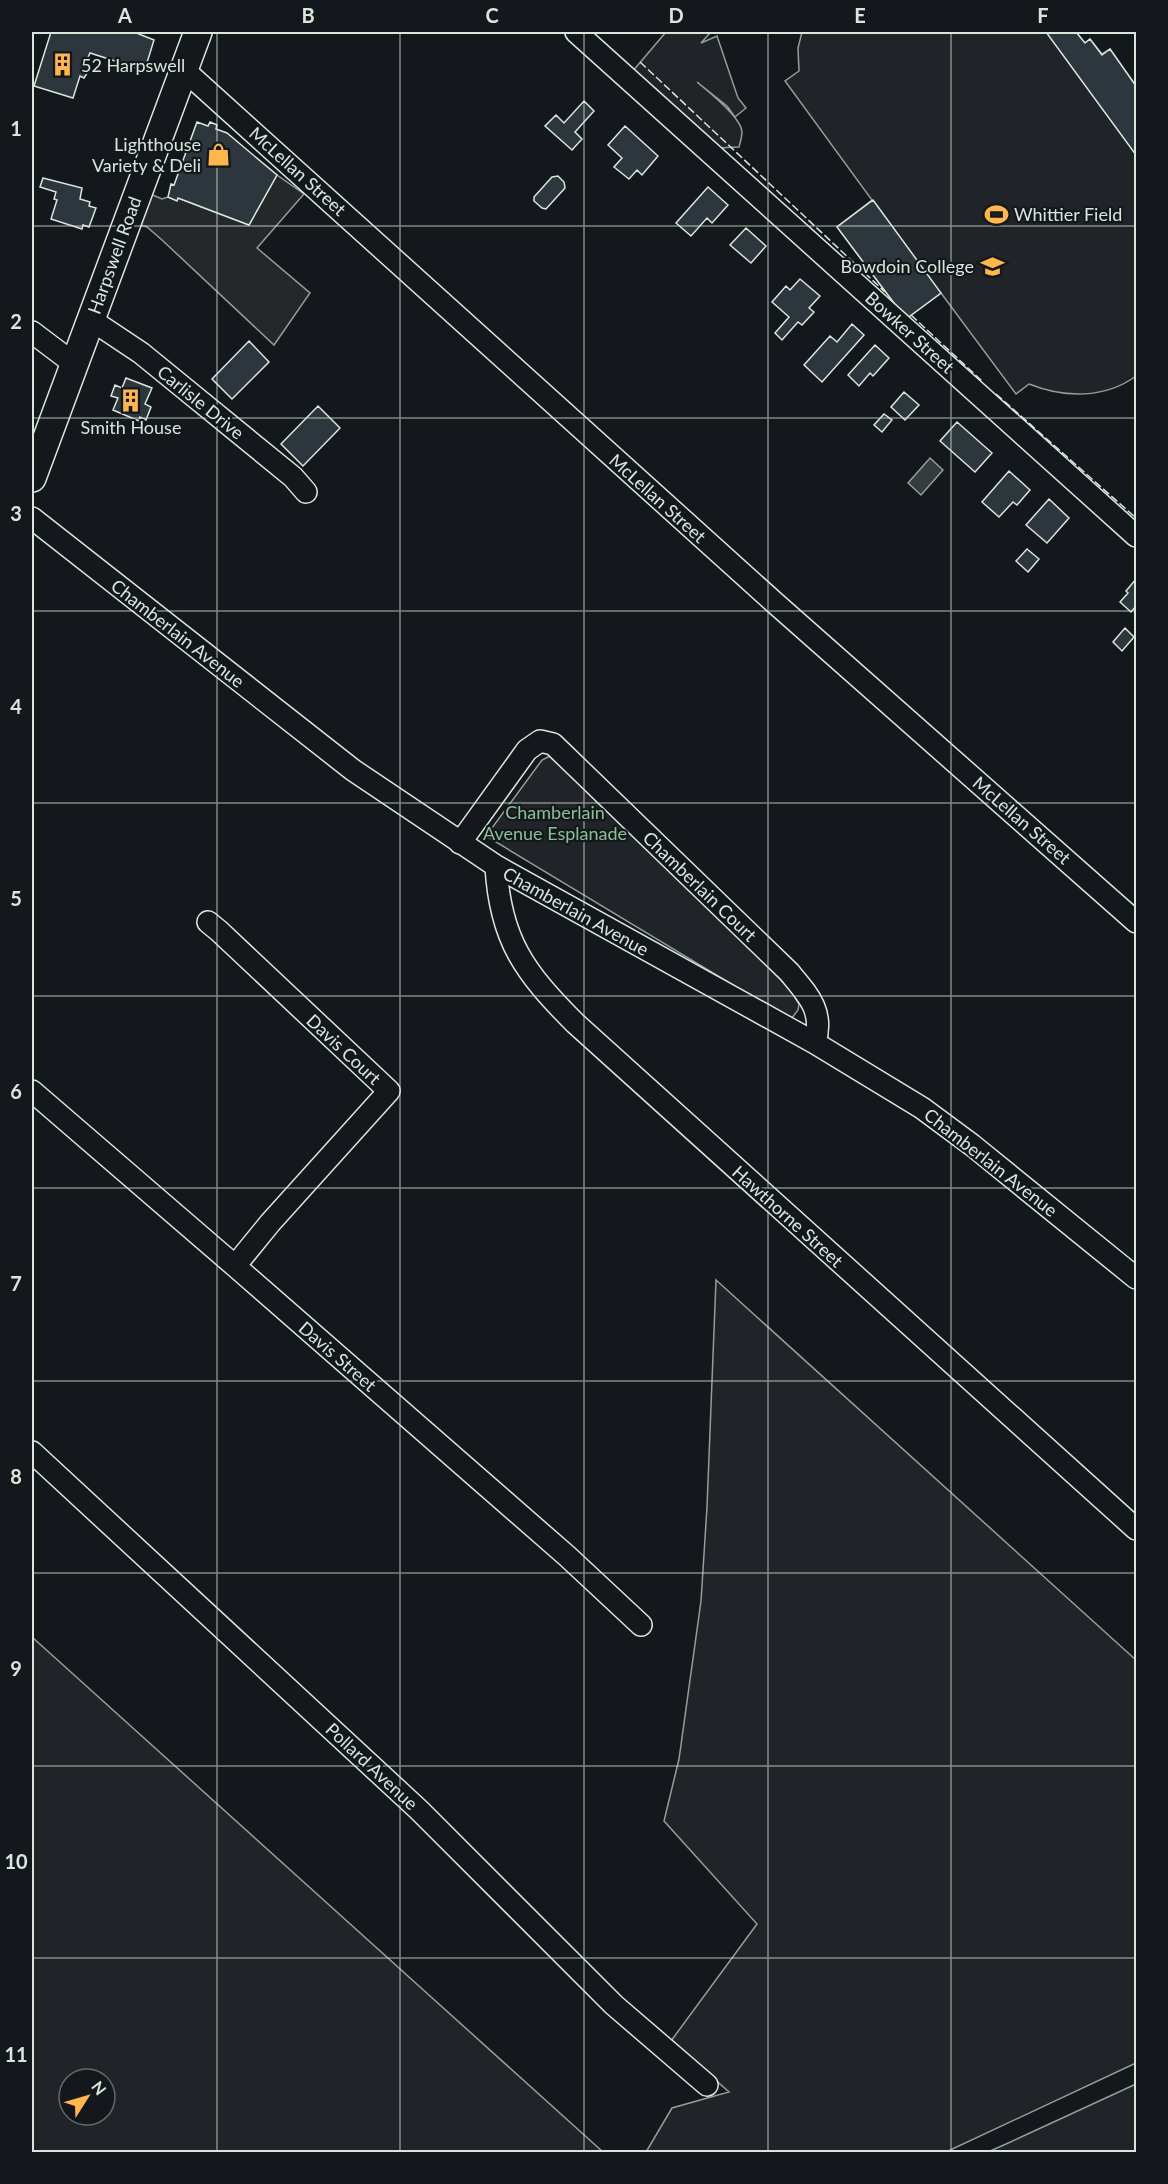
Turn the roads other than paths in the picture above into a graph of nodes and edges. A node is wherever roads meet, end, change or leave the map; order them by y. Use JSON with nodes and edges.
{"nodes":[{"id":1,"x":198,"y":32,"type":"edge"},
{"id":2,"x":576,"y":32,"type":"edge"},
{"id":3,"x":183,"y":69,"type":"junction"},
{"id":4,"x":90,"y":319,"type":"junction"},
{"id":5,"x":32,"y":332,"type":"edge"},
{"id":6,"x":73,"y":363,"type":"junction"},
{"id":7,"x":32,"y":478,"type":"edge"},
{"id":8,"x":306,"y":492,"type":"dead end"},
{"id":9,"x":32,"y":518,"type":"edge"},
{"id":10,"x":1137,"y":536,"type":"edge"},
{"id":11,"x":460,"y":843,"type":"junction"},
{"id":12,"x":496,"y":866,"type":"junction"},
{"id":13,"x":208,"y":922,"type":"dead end"},
{"id":14,"x":1137,"y":922,"type":"edge"},
{"id":15,"x":815,"y":1043,"type":"junction"},
{"id":16,"x":32,"y":1091,"type":"edge"},
{"id":17,"x":235,"y":1266,"type":"junction"},
{"id":18,"x":1137,"y":1278,"type":"edge"},
{"id":19,"x":32,"y":1452,"type":"edge"},
{"id":20,"x":1137,"y":1529,"type":"edge"},
{"id":21,"x":641,"y":1625,"type":"dead end"},
{"id":22,"x":707,"y":2085,"type":"dead end"}],
"edges":[{"from":1,"to":3,"type":"main road","name":"Harpswell Road"},
{"from":2,"to":10,"type":"street","name":"Bowker Street"},
{"from":3,"to":4,"type":"main road","name":"Harpswell Road"},
{"from":3,"to":14,"type":"street","name":"McLellan Street"},
{"from":4,"to":6,"type":"main road","name":"Harpswell Road"},
{"from":4,"to":8,"type":"street","name":"Carlisle Drive"},
{"from":5,"to":6,"type":"street"},
{"from":6,"to":7,"type":"main road","name":"Harpswell Road"},
{"from":9,"to":11,"type":"street","name":"Chamberlain Avenue"},
{"from":11,"to":12,"type":"street","name":"Chamberlain Avenue"},
{"from":11,"to":15,"type":"street","name":"Chamberlain Court"},
{"from":12,"to":15,"type":"street","name":"Chamberlain Avenue"},
{"from":12,"to":20,"type":"street","name":"Hawthorne Street"},
{"from":13,"to":17,"type":"street","name":"Davis Court"},
{"from":15,"to":18,"type":"street","name":"Chamberlain Avenue"},
{"from":16,"to":17,"type":"street","name":"Davis Street"},
{"from":17,"to":21,"type":"street","name":"Davis Street"},
{"from":19,"to":22,"type":"street","name":"Pollard Avenue"}]}
